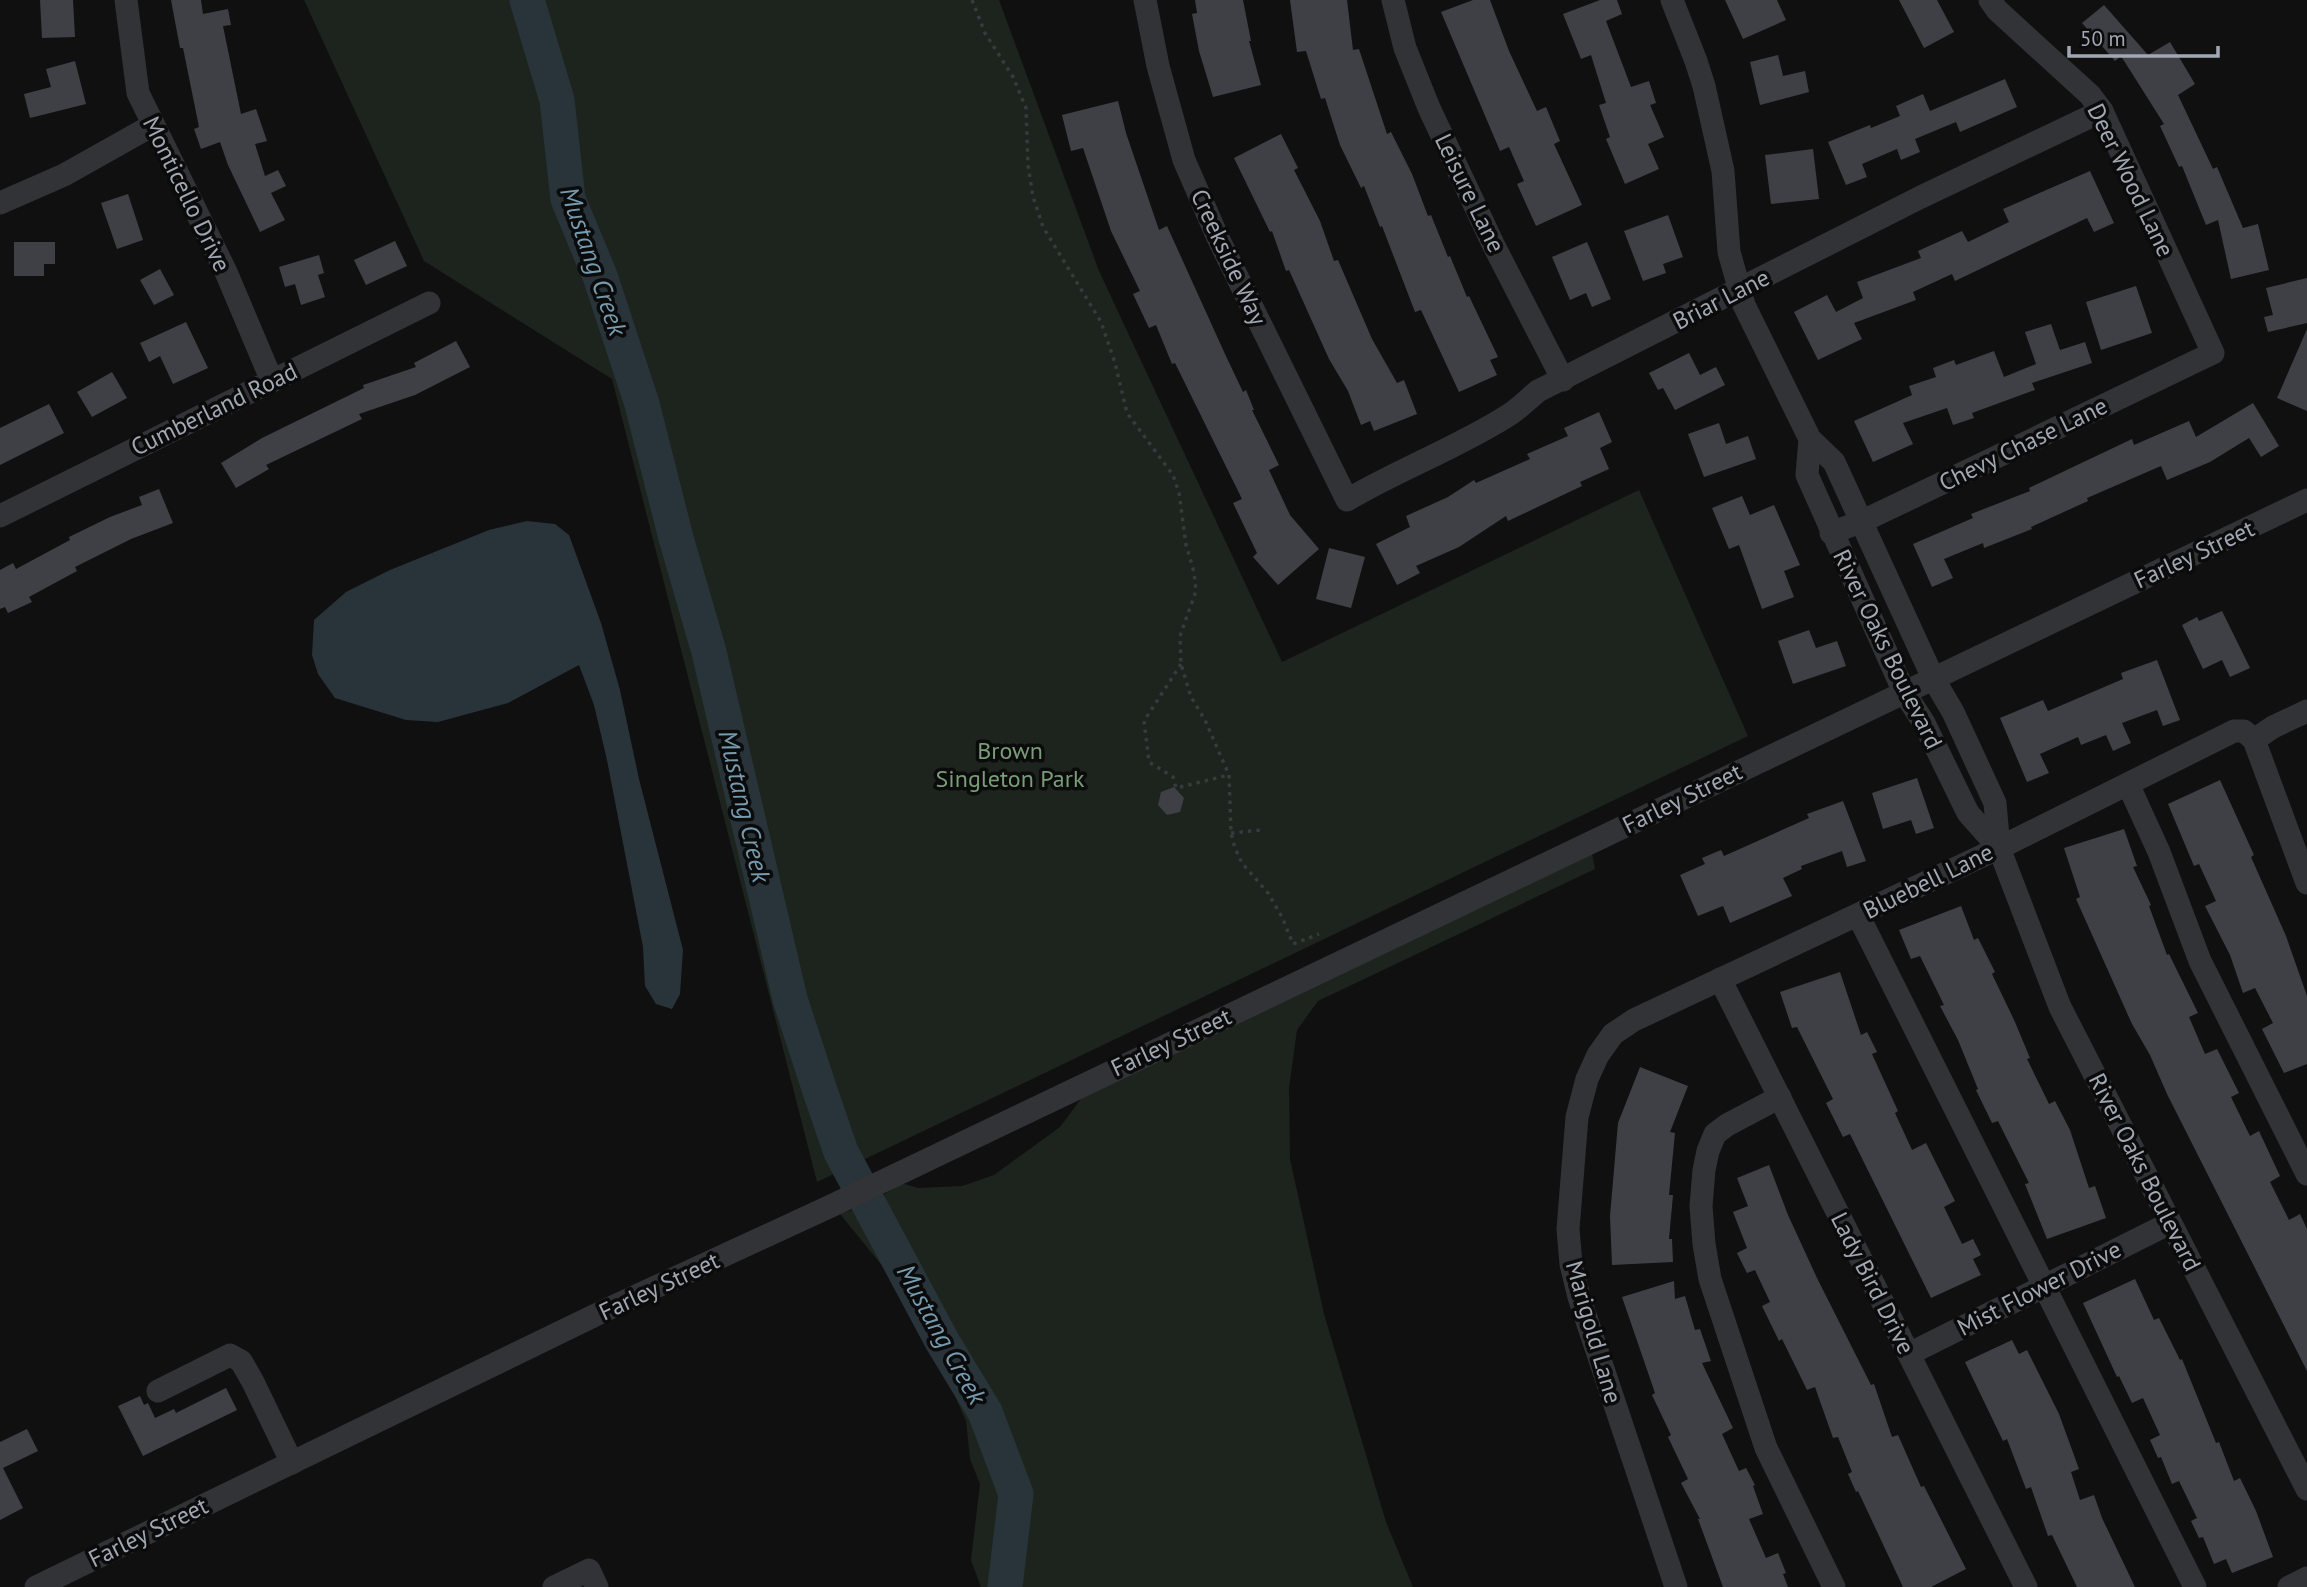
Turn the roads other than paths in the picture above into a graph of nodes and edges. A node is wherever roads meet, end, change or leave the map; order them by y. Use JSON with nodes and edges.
{"nodes":[{"id":1,"x":126,"y":0,"type":"edge"},
{"id":2,"x":1145,"y":0,"type":"edge"},
{"id":3,"x":1393,"y":0,"type":"edge"},
{"id":4,"x":1672,"y":0,"type":"edge"},
{"id":5,"x":1990,"y":0,"type":"edge"},
{"id":6,"x":2102,"y":111,"type":"junction"},
{"id":7,"x":153,"y":125,"type":"junction"},
{"id":8,"x":0,"y":203,"type":"edge"},
{"id":9,"x":1739,"y":290,"type":"junction"},
{"id":10,"x":429,"y":303,"type":"dead end"},
{"id":11,"x":2213,"y":353,"type":"joint"},
{"id":12,"x":1563,"y":380,"type":"junction"},
{"id":13,"x":272,"y":381,"type":"junction"},
{"id":14,"x":1810,"y":439,"type":"junction"},
{"id":15,"x":1347,"y":500,"type":"joint"},
{"id":16,"x":2307,"y":500,"type":"edge"},
{"id":17,"x":0,"y":516,"type":"edge"},
{"id":18,"x":1863,"y":521,"type":"junction"},
{"id":19,"x":1831,"y":533,"type":"junction"},
{"id":20,"x":1933,"y":678,"type":"junction"},
{"id":21,"x":1904,"y":692,"type":"junction"},
{"id":22,"x":2307,"y":711,"type":"edge"},
{"id":23,"x":2249,"y":735,"type":"junction"},
{"id":24,"x":2128,"y":784,"type":"junction"},
{"id":25,"x":1999,"y":848,"type":"junction"},
{"id":26,"x":2302,"y":855,"type":"edge"},
{"id":27,"x":2307,"y":883,"type":"edge"},
{"id":28,"x":1858,"y":915,"type":"junction"},
{"id":29,"x":1720,"y":979,"type":"junction"},
{"id":30,"x":1613,"y":1034,"type":"joint"},
{"id":31,"x":1780,"y":1097,"type":"junction"},
{"id":32,"x":2307,"y":1174,"type":"edge"},
{"id":33,"x":2170,"y":1223,"type":"junction"},
{"id":34,"x":2044,"y":1286,"type":"junction"},
{"id":35,"x":1909,"y":1354,"type":"junction"},
{"id":36,"x":158,"y":1391,"type":"dead end"},
{"id":37,"x":292,"y":1463,"type":"junction"},
{"id":38,"x":2307,"y":1489,"type":"edge"},
{"id":39,"x":2307,"y":1578,"type":"edge"},
{"id":40,"x":36,"y":1587,"type":"edge"},
{"id":41,"x":554,"y":1587,"type":"edge"},
{"id":42,"x":597,"y":1587,"type":"edge"},
{"id":43,"x":1676,"y":1587,"type":"edge"},
{"id":44,"x":1834,"y":1587,"type":"edge"},
{"id":45,"x":2026,"y":1587,"type":"edge"},
{"id":46,"x":2195,"y":1587,"type":"edge"},
{"id":47,"x":2289,"y":1587,"type":"edge"}],
"edges":[{"from":1,"to":7,"type":"street","name":"Monticello Drive"},
{"from":2,"to":15,"type":"street","name":"Creekside Way"},
{"from":3,"to":12,"type":"street","name":"Leisure Lane"},
{"from":4,"to":9,"type":"street","name":"River Oaks Boulevard"},
{"from":5,"to":6,"type":"street","name":"Deer Wood Lane"},
{"from":6,"to":9,"type":"street","name":"Briar Lane"},
{"from":6,"to":11,"type":"street","name":"Deer Wood Lane"},
{"from":7,"to":8,"type":"street"},
{"from":7,"to":13,"type":"street","name":"Monticello Drive"},
{"from":9,"to":12,"type":"street","name":"Briar Lane"},
{"from":9,"to":14,"type":"street","name":"River Oaks Boulevard"},
{"from":10,"to":13,"type":"street","name":"Cumberland Road"},
{"from":11,"to":18,"type":"street","name":"Chevy Chase Lane"},
{"from":12,"to":15,"type":"street","name":"Briar Lane"},
{"from":13,"to":17,"type":"street","name":"Cumberland Road"},
{"from":14,"to":18,"type":"street","name":"River Oaks Boulevard"},
{"from":14,"to":19,"type":"street","name":"River Oaks Boulevard"},
{"from":16,"to":20,"type":"street","name":"Farley Street"},
{"from":18,"to":19,"type":"street","name":"Chevy Chase Lane"},
{"from":18,"to":20,"type":"street","name":"River Oaks Boulevard"},
{"from":19,"to":21,"type":"street","name":"River Oaks Boulevard"},
{"from":20,"to":21,"type":"street","name":"Farley Street"},
{"from":20,"to":25,"type":"street","name":"River Oaks Boulevard"},
{"from":21,"to":25,"type":"street","name":"River Oaks Boulevard"},
{"from":21,"to":37,"type":"street","name":"Farley Street"},
{"from":22,"to":23,"type":"street","name":"Bluebell Lane"},
{"from":23,"to":24,"type":"street","name":"Bluebell Lane"},
{"from":23,"to":26,"type":"street"},
{"from":24,"to":25,"type":"street","name":"Bluebell Lane"},
{"from":24,"to":32,"type":"street"},
{"from":25,"to":28,"type":"street","name":"Bluebell Lane"},
{"from":25,"to":33,"type":"street","name":"River Oaks Boulevard"},
{"from":26,"to":27,"type":"street"},
{"from":28,"to":29,"type":"street","name":"Bluebell Lane"},
{"from":28,"to":34,"type":"street"},
{"from":29,"to":30,"type":"street","name":"Bluebell Lane"},
{"from":29,"to":31,"type":"street","name":"Lady Bird Drive"},
{"from":30,"to":43,"type":"street","name":"Marigold Lane"},
{"from":31,"to":35,"type":"street","name":"Lady Bird Drive"},
{"from":31,"to":44,"type":"street"},
{"from":33,"to":34,"type":"street","name":"Mist Flower Drive"},
{"from":33,"to":38,"type":"street","name":"River Oaks Boulevard"},
{"from":34,"to":35,"type":"street","name":"Mist Flower Drive"},
{"from":34,"to":46,"type":"street"},
{"from":35,"to":45,"type":"street","name":"Lady Bird Drive"},
{"from":36,"to":37,"type":"street"},
{"from":37,"to":40,"type":"street","name":"Farley Street"},
{"from":39,"to":47,"type":"street"},
{"from":41,"to":42,"type":"street"}]}
